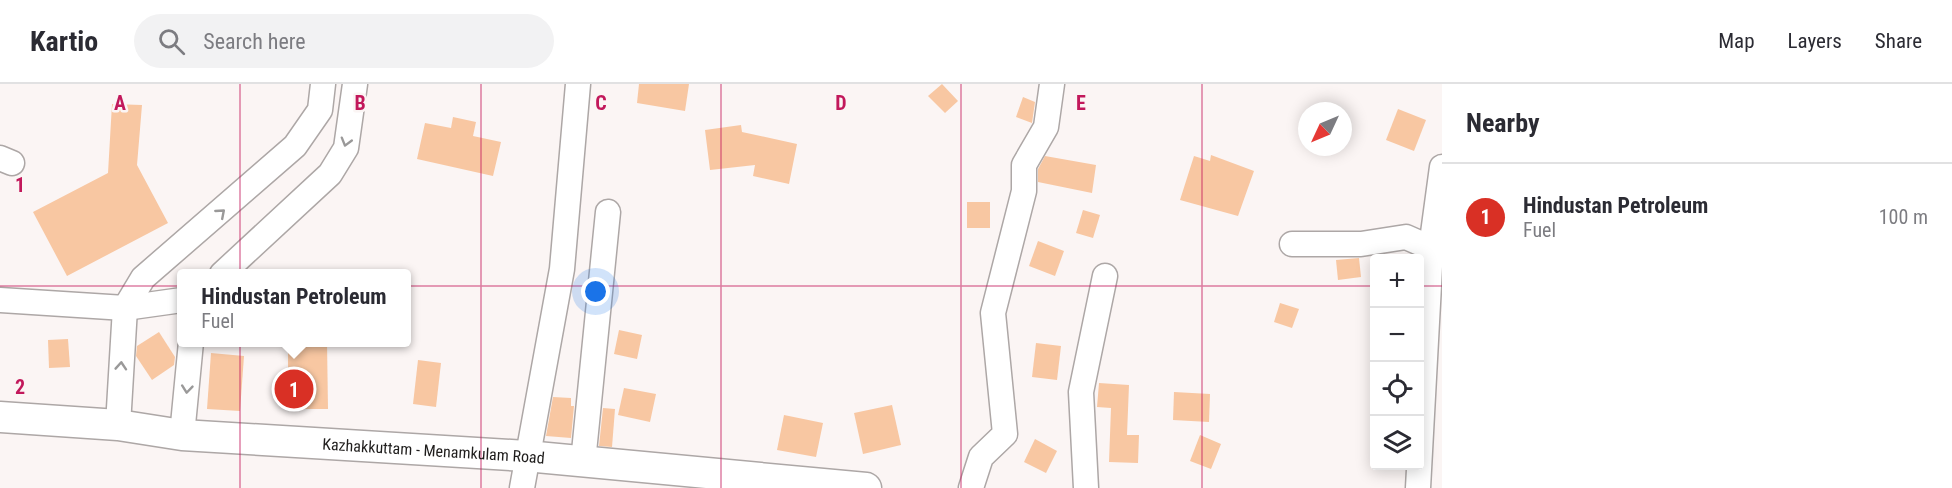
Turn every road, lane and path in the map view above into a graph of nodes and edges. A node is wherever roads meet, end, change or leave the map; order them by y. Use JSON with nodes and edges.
{"nodes":[{"id":1,"x":323,"y":84,"type":"edge"},
{"id":2,"x":356,"y":84,"type":"edge"},
{"id":3,"x":578,"y":84,"type":"edge"},
{"id":4,"x":1052,"y":84,"type":"edge"},
{"id":5,"x":1442,"y":167,"type":"edge"},
{"id":6,"x":608,"y":212,"type":"dead end"},
{"id":7,"x":1292,"y":244,"type":"dead end"},
{"id":8,"x":1431,"y":248,"type":"junction"},
{"id":9,"x":226,"y":269,"type":"edge"},
{"id":10,"x":1105,"y":276,"type":"dead end"},
{"id":11,"x":0,"y":300,"type":"edge"},
{"id":12,"x":177,"y":301,"type":"edge"},
{"id":13,"x":125,"y":308,"type":"junction"},
{"id":14,"x":191,"y":347,"type":"edge"},
{"id":15,"x":0,"y":417,"type":"edge"},
{"id":16,"x":117,"y":425,"type":"junction"},
{"id":17,"x":182,"y":435,"type":"junction"},
{"id":18,"x":526,"y":456,"type":"junction"},
{"id":19,"x":583,"y":462,"type":"junction"},
{"id":20,"x":800,"y":485,"type":"edge"},
{"id":21,"x":522,"y":488,"type":"edge"},
{"id":22,"x":866,"y":488,"type":"edge"},
{"id":23,"x":971,"y":488,"type":"edge"},
{"id":24,"x":1086,"y":488,"type":"edge"},
{"id":25,"x":1418,"y":488,"type":"edge"}],
"edges":[{"from":13,"to":1,"type":"street","one_way":true},
{"from":2,"to":9,"type":"street","one_way":true},
{"from":3,"to":18,"type":"street"},
{"from":4,"to":23,"type":"street"},
{"from":5,"to":8,"type":"street"},
{"from":6,"to":19,"type":"street"},
{"from":7,"to":8,"type":"street"},
{"from":8,"to":25,"type":"street"},
{"from":10,"to":24,"type":"street"},
{"from":11,"to":13,"type":"street"},
{"from":12,"to":13,"type":"street"},
{"from":16,"to":13,"type":"street","one_way":true},
{"from":14,"to":17,"type":"street","one_way":true},
{"from":15,"to":16,"type":"main road","name":"Kazhakkuttam - Menamkulam Road"},
{"from":16,"to":17,"type":"main road","name":"Kazhakkuttam - Menamkulam Road"},
{"from":17,"to":18,"type":"main road","name":"Kazhakkuttam - Menamkulam Road"},
{"from":18,"to":19,"type":"main road","name":"Kazhakkuttam - Menamkulam Road"},
{"from":18,"to":21,"type":"street"},
{"from":19,"to":20,"type":"main road","name":"Kazhakkuttam - Menamkulam Road"},
{"from":20,"to":22,"type":"main road","name":"Kazhakkuttam - Menamkulam Road"}]}
